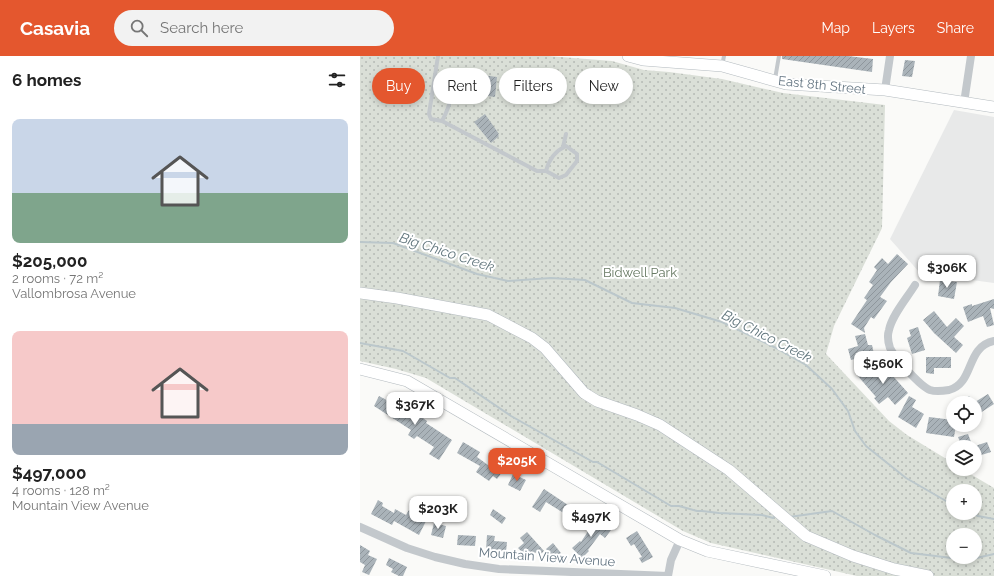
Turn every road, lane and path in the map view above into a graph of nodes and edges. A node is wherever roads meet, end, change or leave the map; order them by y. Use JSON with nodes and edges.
{"nodes":[{"id":1,"x":438,"y":56,"type":"edge"},
{"id":2,"x":628,"y":56,"type":"edge"},
{"id":3,"x":779,"y":56,"type":"edge"},
{"id":4,"x":890,"y":56,"type":"edge"},
{"id":5,"x":971,"y":56,"type":"edge"},
{"id":6,"x":671,"y":59,"type":"edge"},
{"id":7,"x":723,"y":61,"type":"edge"},
{"id":8,"x":436,"y":68,"type":"edge"},
{"id":9,"x":775,"y":80,"type":"junction"},
{"id":10,"x":433,"y":89,"type":"edge"},
{"id":11,"x":885,"y":90,"type":"junction"},
{"id":12,"x":964,"y":103,"type":"junction"},
{"id":13,"x":450,"y":104,"type":"edge"},
{"id":14,"x":994,"y":107,"type":"edge"},
{"id":15,"x":442,"y":121,"type":"junction"},
{"id":16,"x":566,"y":134,"type":"dead end"},
{"id":17,"x":563,"y":148,"type":"junction"},
{"id":18,"x":546,"y":171,"type":"junction"},
{"id":19,"x":915,"y":285,"type":"dead end"},
{"id":20,"x":360,"y":293,"type":"edge"},
{"id":21,"x":994,"y":340,"type":"edge"},
{"id":22,"x":360,"y":369,"type":"edge"},
{"id":23,"x":360,"y":527,"type":"edge"},
{"id":24,"x":680,"y":540,"type":"junction"},
{"id":25,"x":668,"y":576,"type":"edge"},
{"id":26,"x":825,"y":576,"type":"edge"},
{"id":27,"x":928,"y":576,"type":"edge"}],
"edges":[{"from":1,"to":8,"type":"lane"},
{"from":2,"to":6,"type":"street","name":"East 8th Street"},
{"from":3,"to":9,"type":"lane"},
{"from":4,"to":11,"type":"street"},
{"from":5,"to":12,"type":"street"},
{"from":6,"to":7,"type":"street","name":"East 8th Street"},
{"from":7,"to":9,"type":"street","name":"East 8th Street"},
{"from":9,"to":11,"type":"street","name":"East 8th Street"},
{"from":10,"to":15,"type":"lane"},
{"from":11,"to":12,"type":"street","name":"East 8th Street"},
{"from":12,"to":14,"type":"street","name":"East 8th Street"},
{"from":13,"to":15,"type":"lane"},
{"from":15,"to":18,"type":"lane"},
{"from":16,"to":17,"type":"lane"},
{"from":17,"to":18,"type":"lane"},
{"from":17,"to":18,"type":"lane"},
{"from":19,"to":21,"type":"street"},
{"from":20,"to":27,"type":"street"},
{"from":22,"to":24,"type":"street"},
{"from":23,"to":25,"type":"street","name":"Mountain View Avenue"},
{"from":24,"to":25,"type":"street"},
{"from":24,"to":26,"type":"street"}]}
